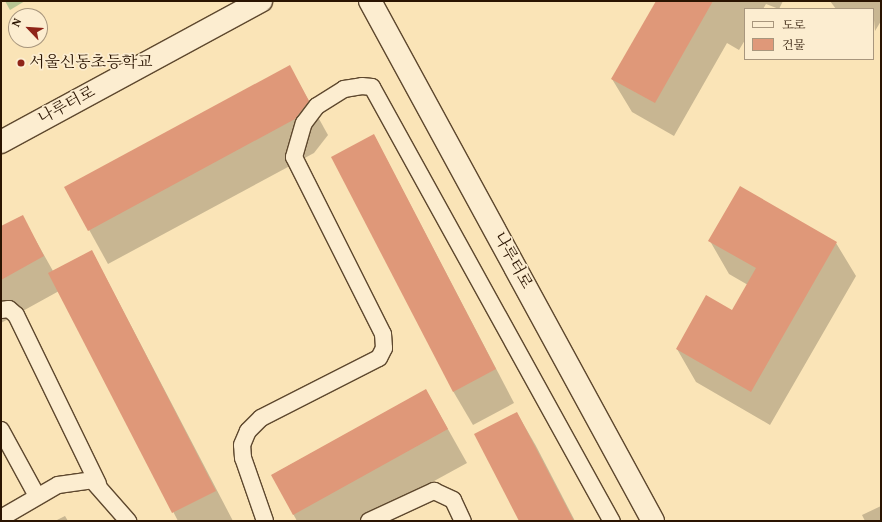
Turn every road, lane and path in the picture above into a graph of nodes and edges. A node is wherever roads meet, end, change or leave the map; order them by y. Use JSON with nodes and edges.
{"nodes":[{"id":1,"x":260,"y":1,"type":"edge"},
{"id":2,"x":370,"y":1,"type":"edge"},
{"id":3,"x":1,"y":142,"type":"edge"},
{"id":4,"x":1,"y":310,"type":"edge"},
{"id":5,"x":1,"y":430,"type":"edge"},
{"id":6,"x":98,"y":484,"type":"junction"},
{"id":7,"x":37,"y":496,"type":"junction"},
{"id":8,"x":1,"y":518,"type":"edge"},
{"id":9,"x":377,"y":519,"type":"edge"},
{"id":10,"x":128,"y":521,"type":"edge"},
{"id":11,"x":265,"y":521,"type":"edge"},
{"id":12,"x":463,"y":521,"type":"edge"},
{"id":13,"x":612,"y":521,"type":"edge"},
{"id":14,"x":653,"y":521,"type":"edge"}],
"edges":[{"from":1,"to":3,"type":"street","name":"나루터로"},
{"from":2,"to":14,"type":"street","name":"나루터로"},
{"from":4,"to":6,"type":"lane"},
{"from":5,"to":7,"type":"lane"},
{"from":6,"to":7,"type":"lane"},
{"from":6,"to":10,"type":"lane"},
{"from":7,"to":8,"type":"lane"},
{"from":9,"to":12,"type":"lane"},
{"from":11,"to":13,"type":"lane"}]}
